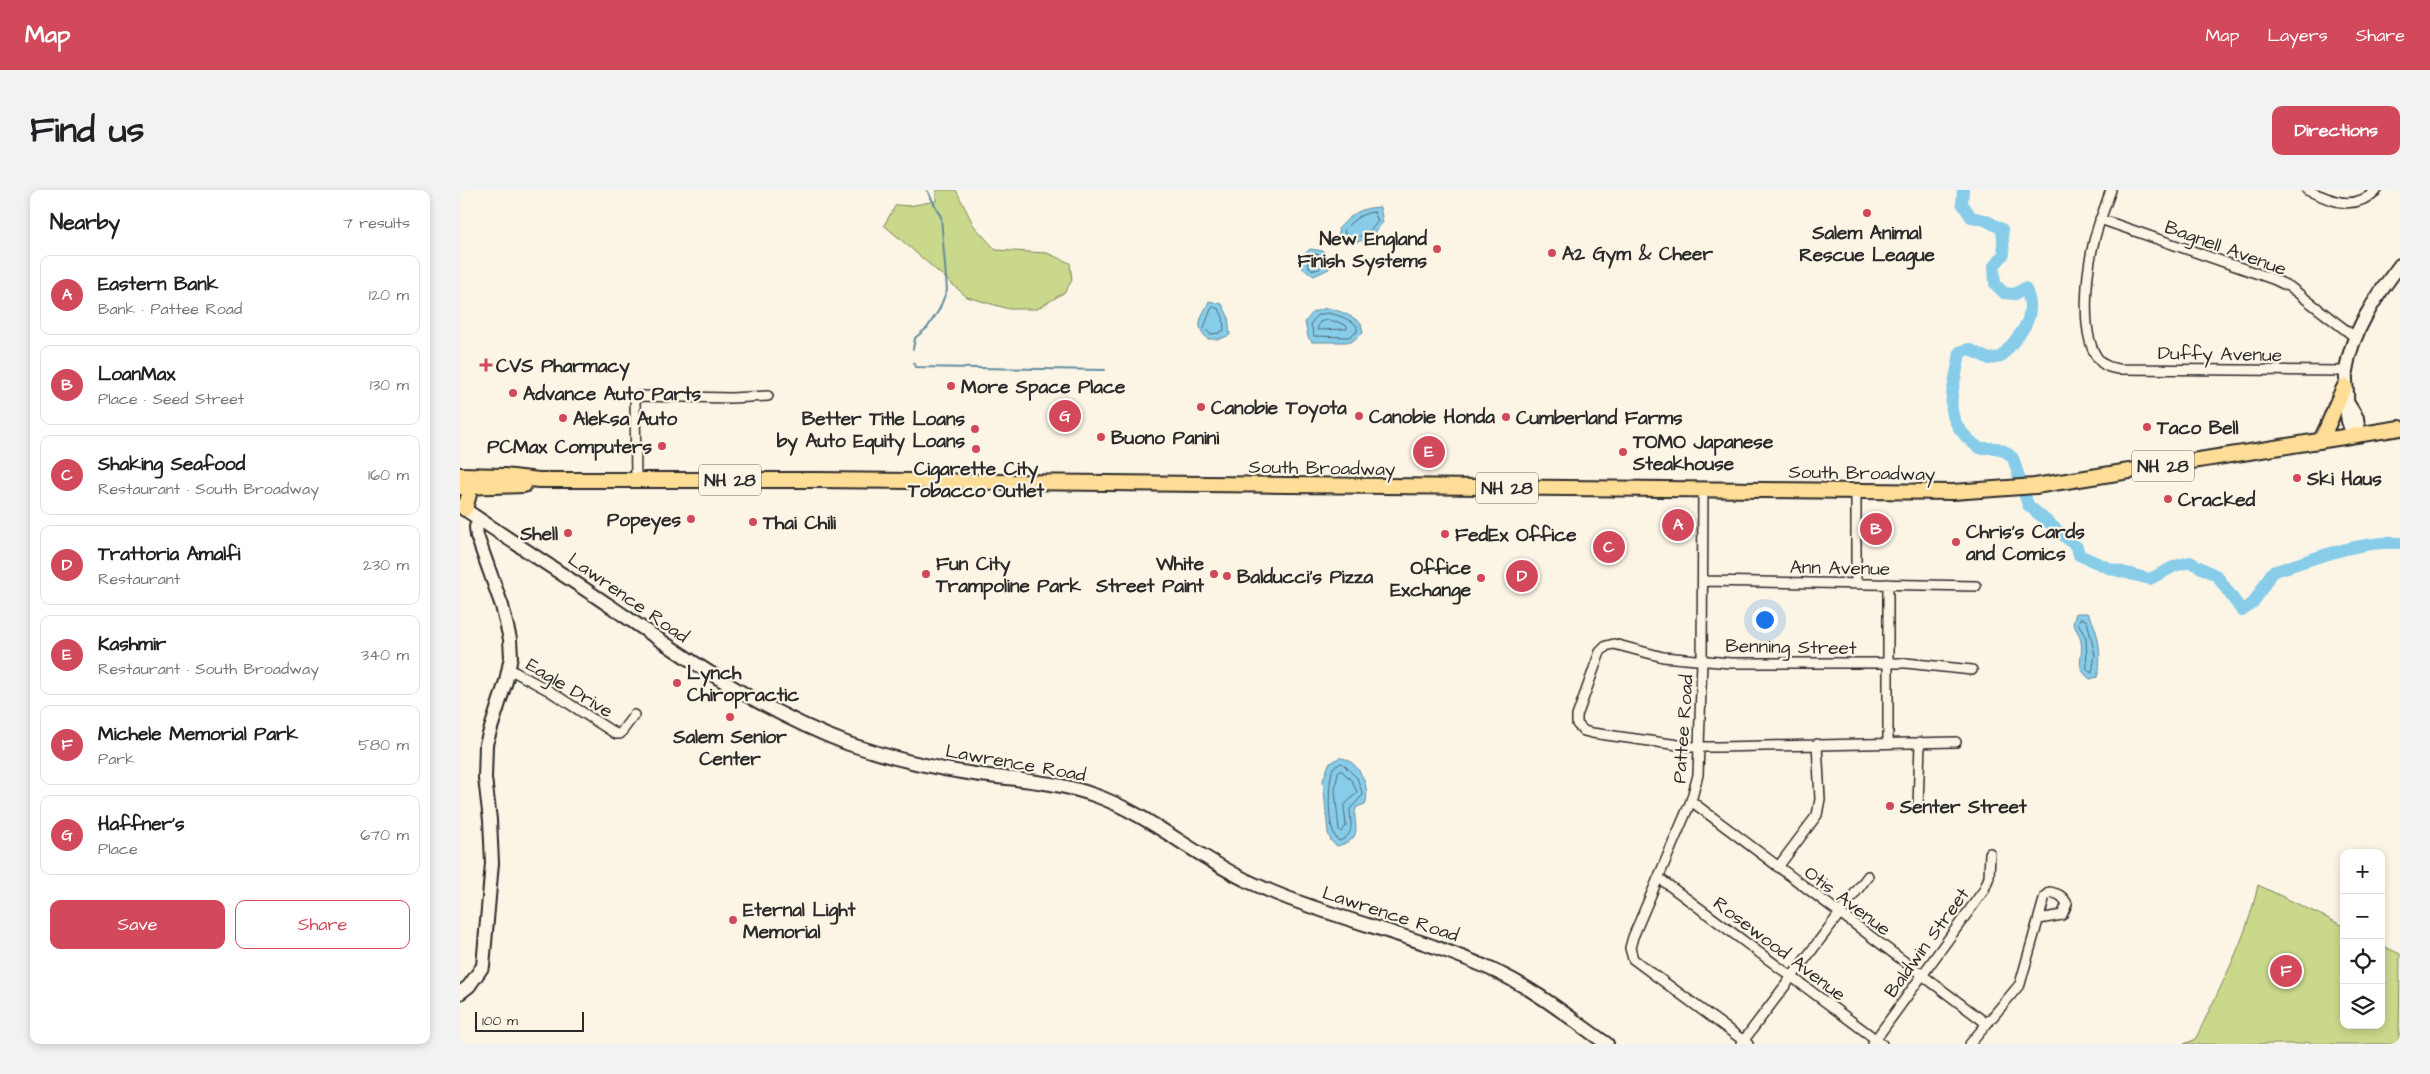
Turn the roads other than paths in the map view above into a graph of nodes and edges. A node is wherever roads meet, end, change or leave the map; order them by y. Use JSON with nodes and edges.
{"nodes":[{"id":1,"x":2111,"y":190,"type":"edge"},
{"id":2,"x":2307,"y":190,"type":"edge"},
{"id":3,"x":2377,"y":190,"type":"edge"},
{"id":4,"x":2100,"y":219,"type":"junction"},
{"id":5,"x":2400,"y":265,"type":"edge"},
{"id":6,"x":2356,"y":338,"type":"junction"},
{"id":7,"x":2346,"y":371,"type":"junction"},
{"id":8,"x":2345,"y":386,"type":"junction"},
{"id":9,"x":768,"y":396,"type":"dead end"},
{"id":10,"x":2400,"y":428,"type":"edge"},
{"id":11,"x":2356,"y":435,"type":"junction"},
{"id":12,"x":2320,"y":441,"type":"junction"},
{"id":13,"x":460,"y":476,"type":"edge"},
{"id":14,"x":636,"y":479,"type":"junction"},
{"id":15,"x":539,"y":480,"type":"junction"},
{"id":16,"x":466,"y":487,"type":"edge"},
{"id":17,"x":1703,"y":488,"type":"junction"},
{"id":18,"x":1856,"y":491,"type":"junction"},
{"id":19,"x":463,"y":507,"type":"edge"},
{"id":20,"x":479,"y":519,"type":"junction"},
{"id":21,"x":1703,"y":581,"type":"junction"},
{"id":22,"x":1856,"y":584,"type":"junction"},
{"id":23,"x":1888,"y":584,"type":"junction"},
{"id":24,"x":1976,"y":586,"type":"dead end"},
{"id":25,"x":1702,"y":661,"type":"junction"},
{"id":26,"x":1888,"y":664,"type":"junction"},
{"id":27,"x":509,"y":669,"type":"junction"},
{"id":28,"x":1972,"y":670,"type":"dead end"},
{"id":29,"x":634,"y":716,"type":"dead end"},
{"id":30,"x":1888,"y":742,"type":"junction"},
{"id":31,"x":1920,"y":742,"type":"junction"},
{"id":32,"x":1956,"y":742,"type":"dead end"},
{"id":33,"x":1817,"y":744,"type":"junction"},
{"id":34,"x":1699,"y":747,"type":"junction"},
{"id":35,"x":1691,"y":801,"type":"junction"},
{"id":36,"x":1918,"y":807,"type":"dead end"},
{"id":37,"x":1990,"y":853,"type":"dead end"},
{"id":38,"x":1778,"y":867,"type":"junction"},
{"id":39,"x":1868,"y":876,"type":"dead end"},
{"id":40,"x":1658,"y":878,"type":"junction"},
{"id":41,"x":1839,"y":914,"type":"junction"},
{"id":42,"x":2039,"y":919,"type":"dead end"},
{"id":43,"x":1922,"y":977,"type":"junction"},
{"id":44,"x":1791,"y":978,"type":"junction"},
{"id":45,"x":460,"y":992,"type":"edge"},
{"id":46,"x":1986,"y":1023,"type":"junction"},
{"id":47,"x":1876,"y":1042,"type":"edge"},
{"id":48,"x":1744,"y":1043,"type":"edge"},
{"id":49,"x":1607,"y":1044,"type":"edge"},
{"id":50,"x":1970,"y":1044,"type":"edge"}],
"edges":[{"from":1,"to":4,"type":"street"},
{"from":2,"to":3,"type":"street"},
{"from":4,"to":6,"type":"street","name":"Bagnell Avenue"},
{"from":4,"to":7,"type":"street","name":"Duffy Avenue"},
{"from":5,"to":6,"type":"street"},
{"from":6,"to":7,"type":"street"},
{"from":7,"to":8,"type":"street"},
{"from":8,"to":11,"type":"street"},
{"from":8,"to":12,"type":"main road"},
{"from":9,"to":14,"type":"street"},
{"from":10,"to":11,"type":"main road","name":"South Broadway","number":"NH 28"},
{"from":11,"to":12,"type":"main road","name":"South Broadway","number":"NH 28"},
{"from":12,"to":18,"type":"main road","name":"South Broadway","number":"NH 28"},
{"from":13,"to":15,"type":"main road","name":"South Broadway","number":"NH 28"},
{"from":14,"to":15,"type":"main road","name":"South Broadway","number":"NH 28"},
{"from":14,"to":17,"type":"main road","name":"South Broadway","number":"NH 28"},
{"from":15,"to":16,"type":"main road","name":"South Broadway","number":"NH 28"},
{"from":16,"to":19,"type":"main road"},
{"from":17,"to":18,"type":"main road","name":"South Broadway","number":"NH 28"},
{"from":17,"to":21,"type":"street","name":"Pattee Road"},
{"from":18,"to":22,"type":"street"},
{"from":19,"to":20,"type":"street","name":"Lawrence Road"},
{"from":20,"to":27,"type":"street"},
{"from":20,"to":49,"type":"street","name":"Lawrence Road"},
{"from":21,"to":22,"type":"street","name":"Ann Avenue"},
{"from":21,"to":25,"type":"street","name":"Pattee Road"},
{"from":22,"to":23,"type":"street","name":"Ann Avenue"},
{"from":23,"to":24,"type":"street","name":"Ann Avenue"},
{"from":23,"to":26,"type":"street"},
{"from":25,"to":26,"type":"street","name":"Benning Street"},
{"from":25,"to":34,"type":"street","name":"Pattee Road"},
{"from":25,"to":34,"type":"street","name":"Benning Street"},
{"from":26,"to":28,"type":"street","name":"Benning Street"},
{"from":26,"to":30,"type":"street"},
{"from":27,"to":29,"type":"street","name":"Eagle Drive"},
{"from":27,"to":45,"type":"street"},
{"from":30,"to":31,"type":"street"},
{"from":30,"to":33,"type":"street"},
{"from":31,"to":32,"type":"street"},
{"from":31,"to":36,"type":"street"},
{"from":33,"to":34,"type":"street"},
{"from":33,"to":38,"type":"street"},
{"from":34,"to":35,"type":"street","name":"Pattee Road"},
{"from":35,"to":38,"type":"street","name":"Otis Avenue"},
{"from":35,"to":40,"type":"street","name":"Pattee Road"},
{"from":37,"to":43,"type":"street","name":"Baldwin Street"},
{"from":38,"to":41,"type":"street","name":"Otis Avenue"},
{"from":39,"to":41,"type":"street"},
{"from":40,"to":44,"type":"street","name":"Rosewood Avenue"},
{"from":40,"to":48,"type":"street","name":"Pattee Road"},
{"from":41,"to":43,"type":"street","name":"Otis Avenue"},
{"from":41,"to":44,"type":"street"},
{"from":42,"to":46,"type":"street"},
{"from":43,"to":46,"type":"street","name":"Otis Avenue"},
{"from":43,"to":47,"type":"street","name":"Baldwin Street"},
{"from":44,"to":47,"type":"street","name":"Rosewood Avenue"},
{"from":44,"to":48,"type":"street"},
{"from":46,"to":50,"type":"street"}]}
